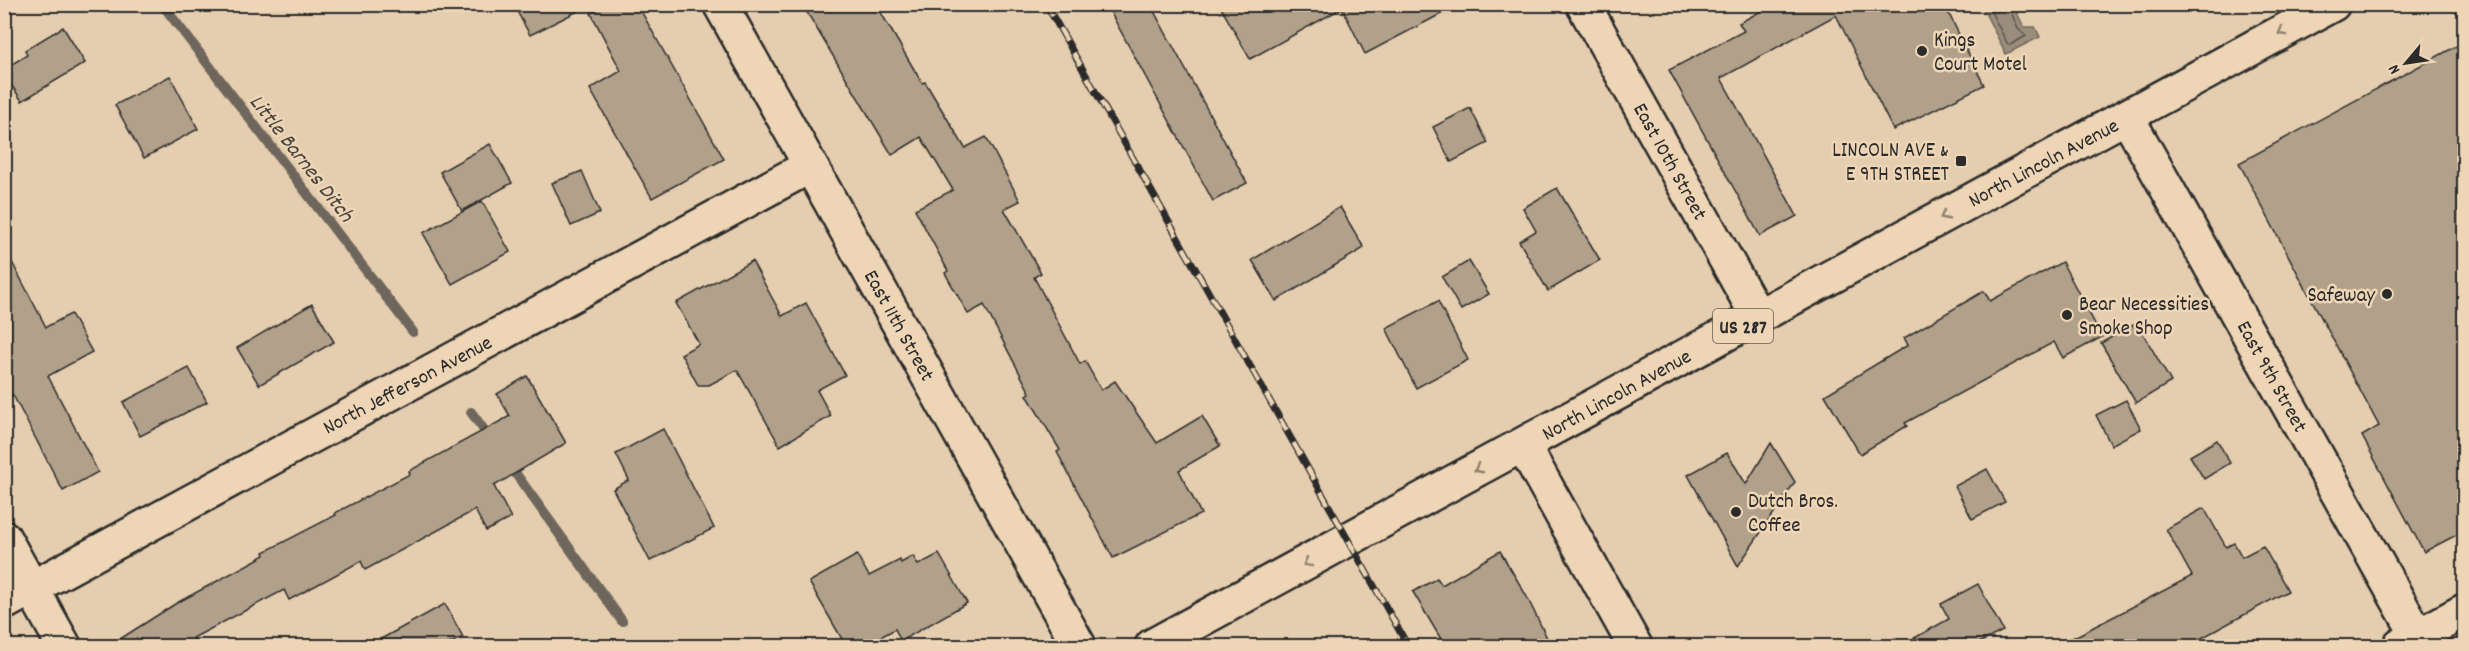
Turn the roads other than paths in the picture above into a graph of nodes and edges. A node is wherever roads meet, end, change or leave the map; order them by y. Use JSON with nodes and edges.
{"nodes":[{"id":1,"x":720,"y":4,"type":"edge"},
{"id":2,"x":1583,"y":4,"type":"edge"},
{"id":3,"x":2333,"y":4,"type":"edge"},
{"id":4,"x":2127,"y":117,"type":"junction"},
{"id":5,"x":810,"y":165,"type":"junction"},
{"id":6,"x":1758,"y":317,"type":"junction"},
{"id":7,"x":1523,"y":445,"type":"junction"},
{"id":8,"x":4,"y":538,"type":"edge"},
{"id":9,"x":18,"y":595,"type":"edge"},
{"id":10,"x":2464,"y":611,"type":"edge"},
{"id":11,"x":2409,"y":641,"type":"edge"},
{"id":12,"x":64,"y":646,"type":"edge"},
{"id":13,"x":1079,"y":646,"type":"edge"},
{"id":14,"x":1152,"y":646,"type":"edge"},
{"id":15,"x":1635,"y":646,"type":"edge"}],
"edges":[{"from":1,"to":5,"type":"main road","name":"East 11th Street"},
{"from":2,"to":6,"type":"main road","name":"East 10th Street"},
{"from":3,"to":4,"type":"main road","name":"North Lincoln Avenue","number":"US 287","one_way":true},
{"from":4,"to":6,"type":"main road","name":"North Lincoln Avenue","number":"US 287","one_way":true},
{"from":4,"to":11,"type":"main road","name":"East 9th Street"},
{"from":5,"to":9,"type":"main road","name":"North Jefferson Avenue"},
{"from":5,"to":13,"type":"main road","name":"East 11th Street"},
{"from":6,"to":7,"type":"main road","name":"North Lincoln Avenue","number":"US 287"},
{"from":7,"to":14,"type":"main road","name":"North Lincoln Avenue","number":"US 287","one_way":true},
{"from":7,"to":15,"type":"main road"},
{"from":8,"to":9,"type":"main road"},
{"from":9,"to":12,"type":"main road"},
{"from":10,"to":11,"type":"main road"}]}
